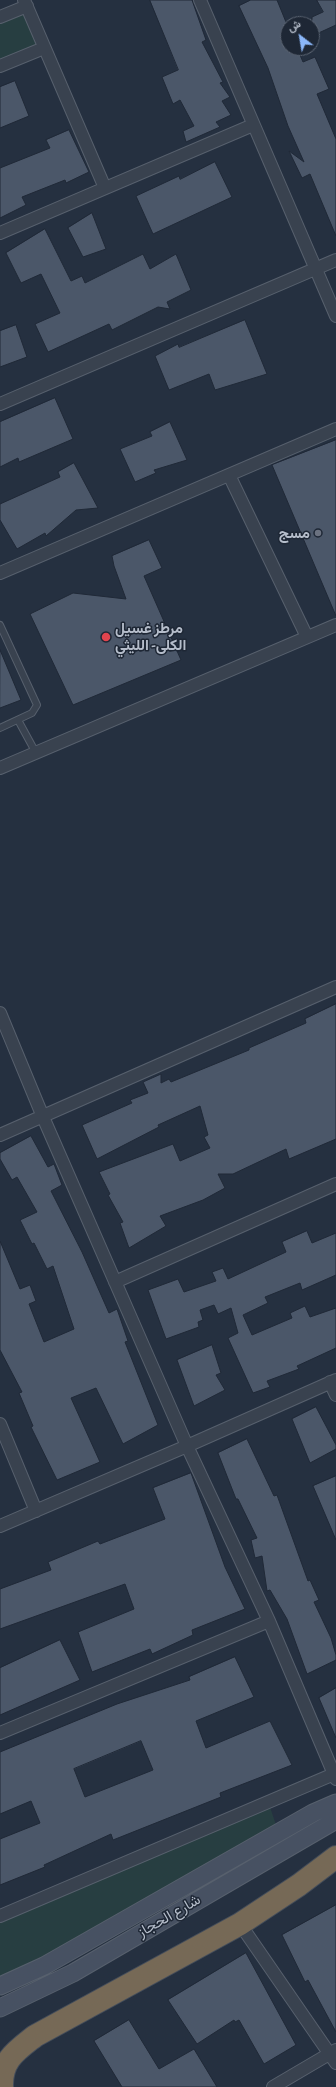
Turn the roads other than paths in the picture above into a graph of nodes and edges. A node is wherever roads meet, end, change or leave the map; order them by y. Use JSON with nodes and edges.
{"nodes":[{"id":1,"x":200,"y":0,"type":"edge"},
{"id":2,"x":25,"y":3,"type":"edge"},
{"id":3,"x":0,"y":18,"type":"edge"},
{"id":4,"x":44,"y":48,"type":"junction"},
{"id":5,"x":0,"y":66,"type":"edge"},
{"id":6,"x":253,"y":125,"type":"junction"},
{"id":7,"x":105,"y":188,"type":"junction"},
{"id":8,"x":0,"y":233,"type":"edge"},
{"id":9,"x":336,"y":260,"type":"edge"},
{"id":10,"x":315,"y":269,"type":"junction"},
{"id":11,"x":336,"y":316,"type":"edge"},
{"id":12,"x":0,"y":404,"type":"edge"},
{"id":13,"x":336,"y":429,"type":"edge"},
{"id":14,"x":228,"y":475,"type":"junction"},
{"id":15,"x":0,"y":573,"type":"edge"},
{"id":16,"x":0,"y":624,"type":"edge"},
{"id":17,"x":336,"y":625,"type":"edge"},
{"id":18,"x":307,"y":637,"type":"junction"},
{"id":19,"x":18,"y":720,"type":"junction"},
{"id":20,"x":0,"y":728,"type":"edge"},
{"id":21,"x":36,"y":753,"type":"junction"},
{"id":22,"x":0,"y":768,"type":"edge"},
{"id":23,"x":336,"y":987,"type":"edge"},
{"id":24,"x":0,"y":1013,"type":"edge"},
{"id":25,"x":43,"y":1117,"type":"junction"},
{"id":26,"x":0,"y":1135,"type":"edge"},
{"id":27,"x":336,"y":1184,"type":"edge"},
{"id":28,"x":116,"y":1282,"type":"junction"},
{"id":29,"x":333,"y":1381,"type":"edge"},
{"id":30,"x":336,"y":1395,"type":"edge"},
{"id":31,"x":0,"y":1424,"type":"edge"},
{"id":32,"x":187,"y":1446,"type":"junction"},
{"id":33,"x":36,"y":1511,"type":"junction"},
{"id":34,"x":0,"y":1526,"type":"edge"},
{"id":35,"x":269,"y":1621,"type":"junction"},
{"id":36,"x":0,"y":1733,"type":"edge"},
{"id":37,"x":335,"y":1776,"type":"edge"},
{"id":38,"x":336,"y":1803,"type":"edge"},
{"id":39,"x":336,"y":1820,"type":"edge"},
{"id":40,"x":336,"y":1857,"type":"edge"},
{"id":41,"x":0,"y":1916,"type":"edge"},
{"id":42,"x":240,"y":1924,"type":"junction"},
{"id":43,"x":0,"y":1986,"type":"edge"},
{"id":44,"x":0,"y":2008,"type":"edge"},
{"id":45,"x":334,"y":2055,"type":"edge"},
{"id":46,"x":2,"y":2087,"type":"edge"},
{"id":47,"x":273,"y":2087,"type":"edge"}],
"edges":[{"from":1,"to":6,"type":"street"},
{"from":2,"to":3,"type":"street"},
{"from":2,"to":4,"type":"street"},
{"from":4,"to":5,"type":"street"},
{"from":4,"to":7,"type":"street"},
{"from":6,"to":7,"type":"street"},
{"from":6,"to":10,"type":"street"},
{"from":7,"to":8,"type":"street"},
{"from":9,"to":10,"type":"street"},
{"from":10,"to":11,"type":"street"},
{"from":10,"to":12,"type":"street"},
{"from":13,"to":14,"type":"street"},
{"from":14,"to":15,"type":"street"},
{"from":14,"to":18,"type":"street"},
{"from":16,"to":19,"type":"lane"},
{"from":17,"to":18,"type":"street"},
{"from":18,"to":21,"type":"street"},
{"from":19,"to":20,"type":"lane"},
{"from":19,"to":21,"type":"lane"},
{"from":21,"to":22,"type":"street"},
{"from":23,"to":25,"type":"street"},
{"from":24,"to":25,"type":"street"},
{"from":25,"to":26,"type":"street"},
{"from":25,"to":28,"type":"street"},
{"from":27,"to":28,"type":"street"},
{"from":28,"to":32,"type":"street"},
{"from":29,"to":30,"type":"street"},
{"from":29,"to":32,"type":"street"},
{"from":31,"to":33,"type":"street"},
{"from":32,"to":33,"type":"street"},
{"from":32,"to":35,"type":"street"},
{"from":33,"to":34,"type":"street"},
{"from":35,"to":36,"type":"street"},
{"from":35,"to":37,"type":"street"},
{"from":37,"to":41,"type":"street"},
{"from":38,"to":43,"type":"main road","name":"شارع الحجاز"},
{"from":39,"to":44,"type":"main road","name":"شارع الحجاز"},
{"from":40,"to":42,"type":"highway"},
{"from":42,"to":45,"type":"street"},
{"from":42,"to":46,"type":"highway"},
{"from":45,"to":47,"type":"street"}]}
